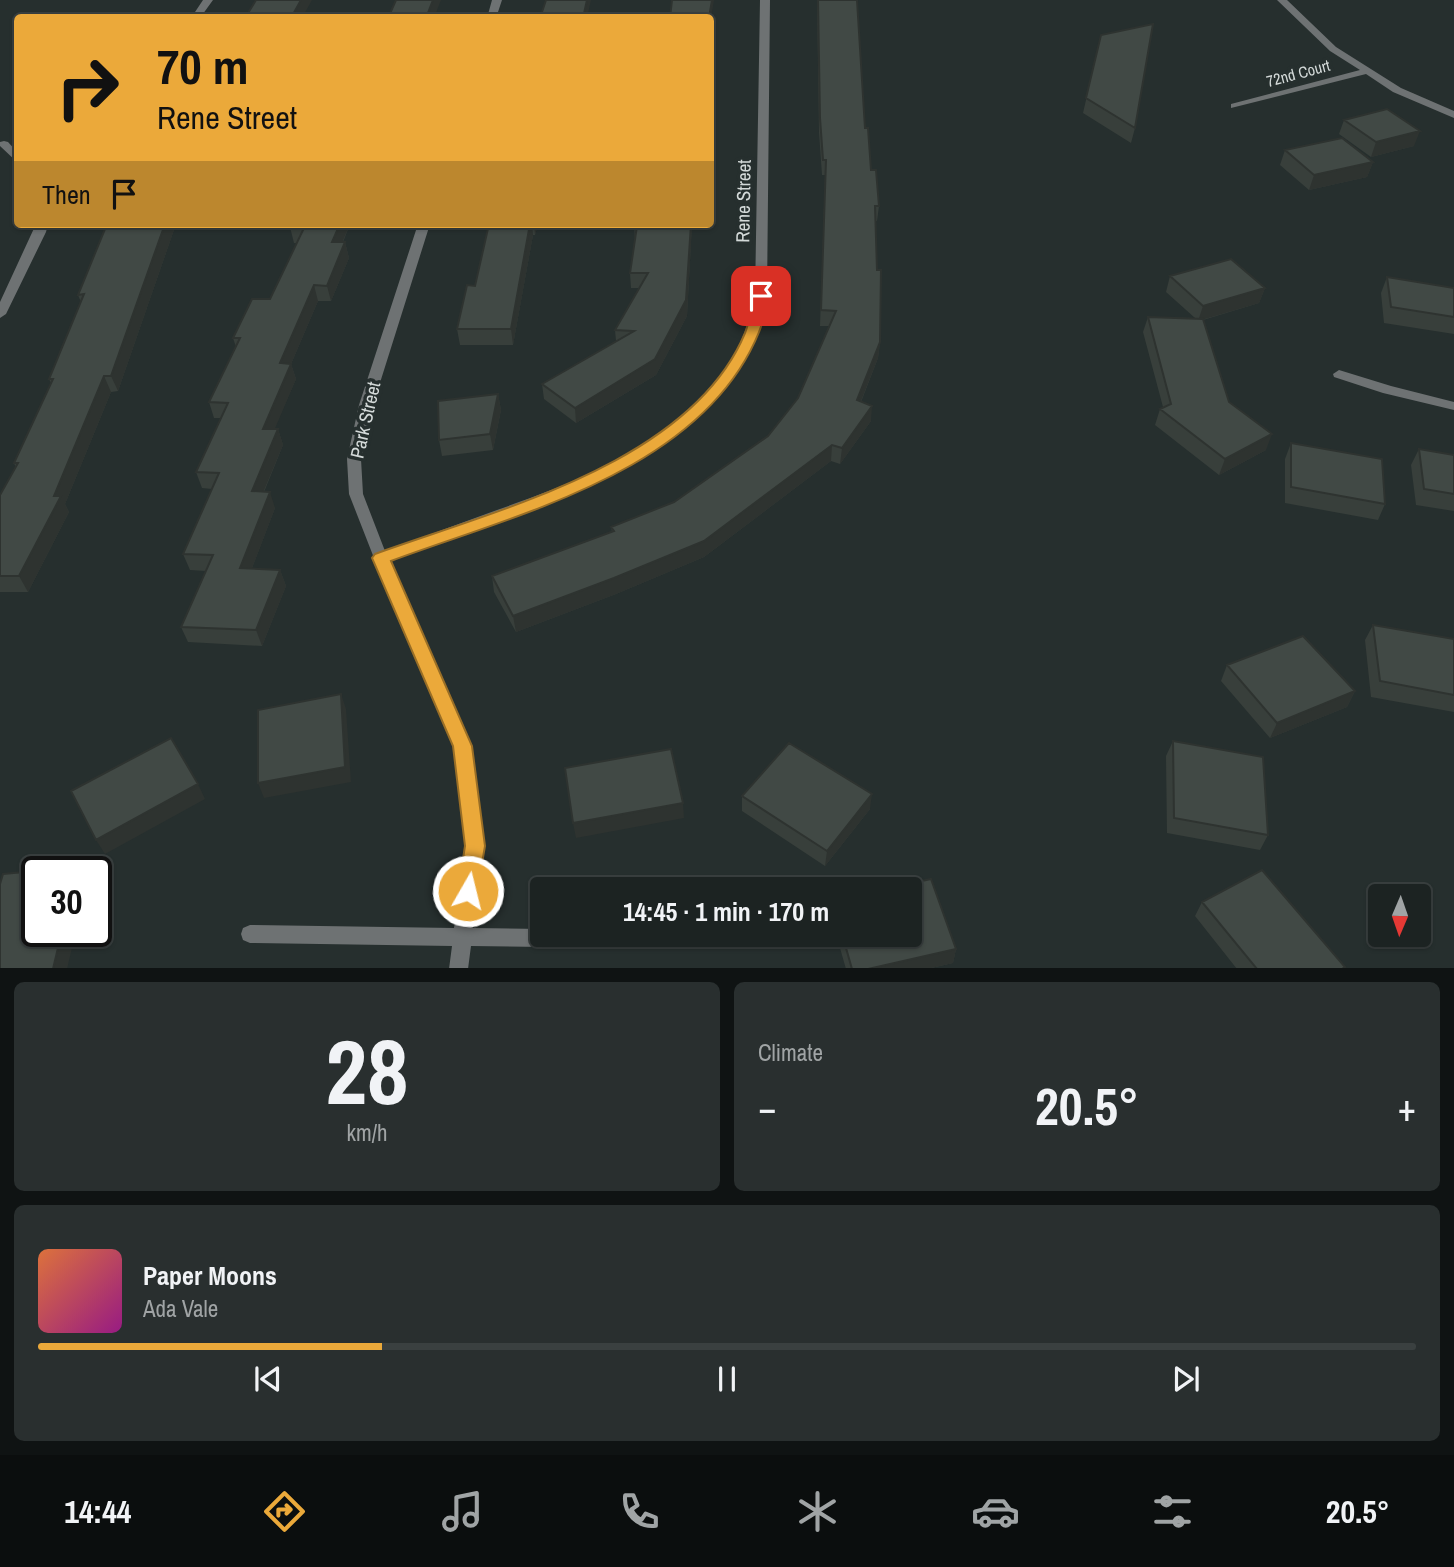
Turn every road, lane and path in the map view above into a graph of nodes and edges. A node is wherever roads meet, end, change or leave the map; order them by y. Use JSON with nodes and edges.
{"nodes":[{"id":1,"x":765,"y":0,"type":"edge"},
{"id":2,"x":1282,"y":0,"type":"edge"},
{"id":3,"x":1368,"y":71,"type":"junction"},
{"id":4,"x":1235,"y":106,"type":"dead end"},
{"id":5,"x":1454,"y":115,"type":"edge"},
{"id":6,"x":41,"y":228,"type":"edge"},
{"id":7,"x":424,"y":228,"type":"edge"},
{"id":8,"x":0,"y":314,"type":"edge"},
{"id":9,"x":1339,"y":374,"type":"dead end"},
{"id":10,"x":1454,"y":406,"type":"edge"},
{"id":11,"x":381,"y":558,"type":"junction"},
{"id":12,"x":250,"y":934,"type":"dead end"},
{"id":13,"x":462,"y":937,"type":"junction"},
{"id":14,"x":530,"y":938,"type":"edge"},
{"id":15,"x":458,"y":968,"type":"edge"}],
"edges":[{"from":1,"to":11,"type":"street","name":"Rene Street"},
{"from":2,"to":3,"type":"street"},
{"from":3,"to":4,"type":"street","name":"72nd Court"},
{"from":3,"to":5,"type":"street"},
{"from":6,"to":8,"type":"street"},
{"from":7,"to":11,"type":"street","name":"Park Street"},
{"from":9,"to":10,"type":"street"},
{"from":11,"to":13,"type":"street","name":"Park Street"},
{"from":12,"to":13,"type":"street"},
{"from":13,"to":14,"type":"street"},
{"from":13,"to":15,"type":"street","name":"Park Street"}]}
